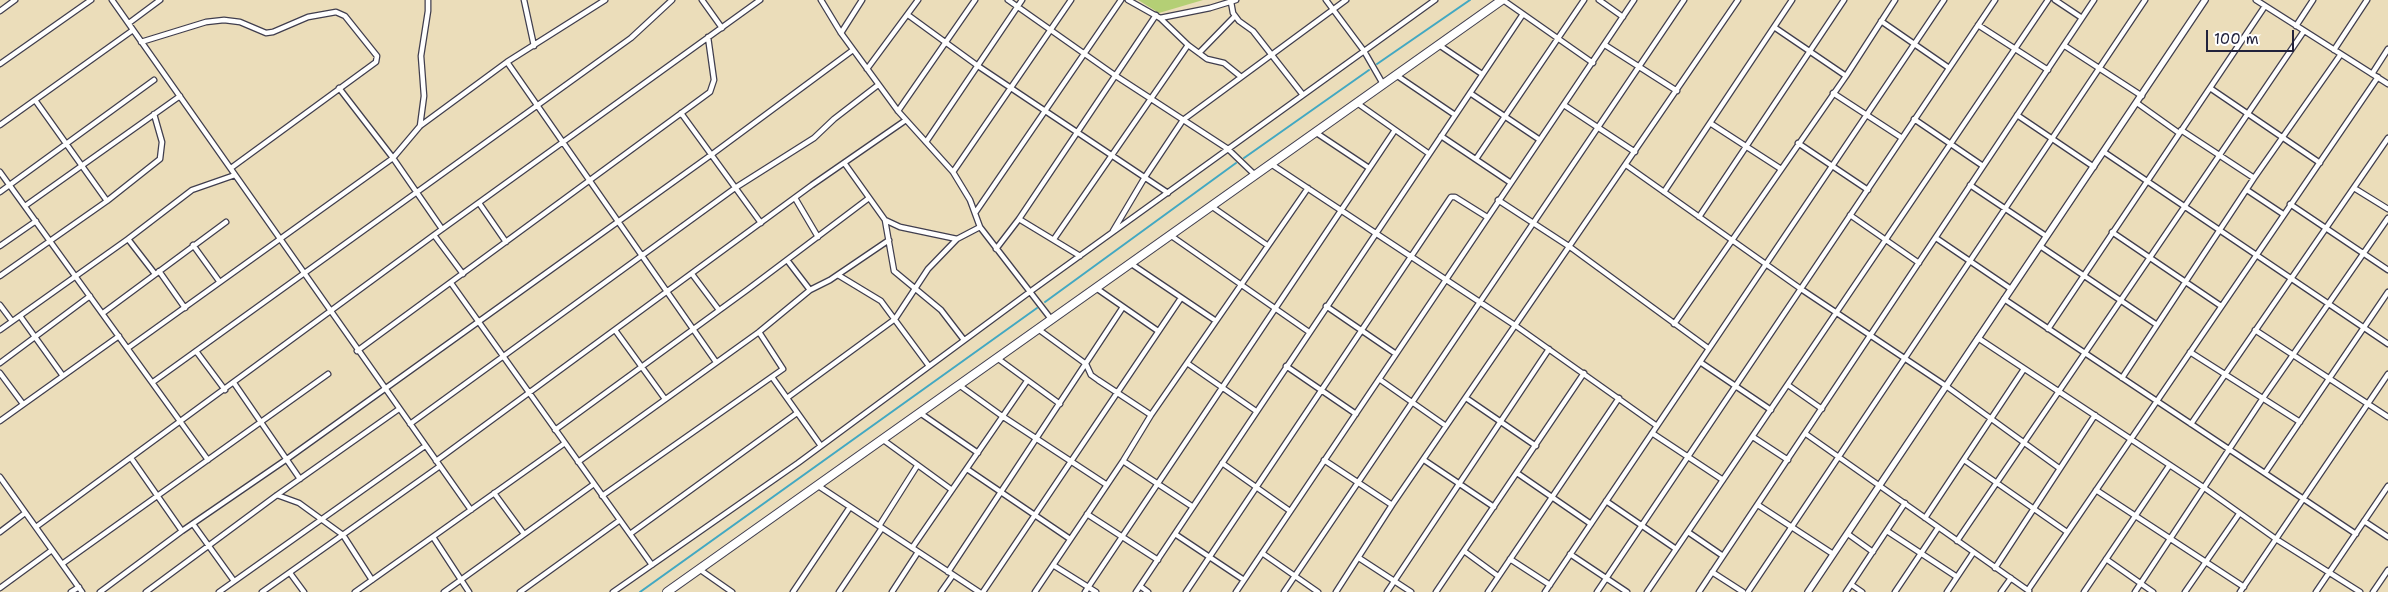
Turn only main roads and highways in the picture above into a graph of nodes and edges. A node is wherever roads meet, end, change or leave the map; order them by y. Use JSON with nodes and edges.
{"nodes":[{"id":1,"x":1503,"y":0,"type":"edge"},
{"id":2,"x":667,"y":592,"type":"edge"}],
"edges":[{"from":1,"to":2,"type":"main road"}]}
